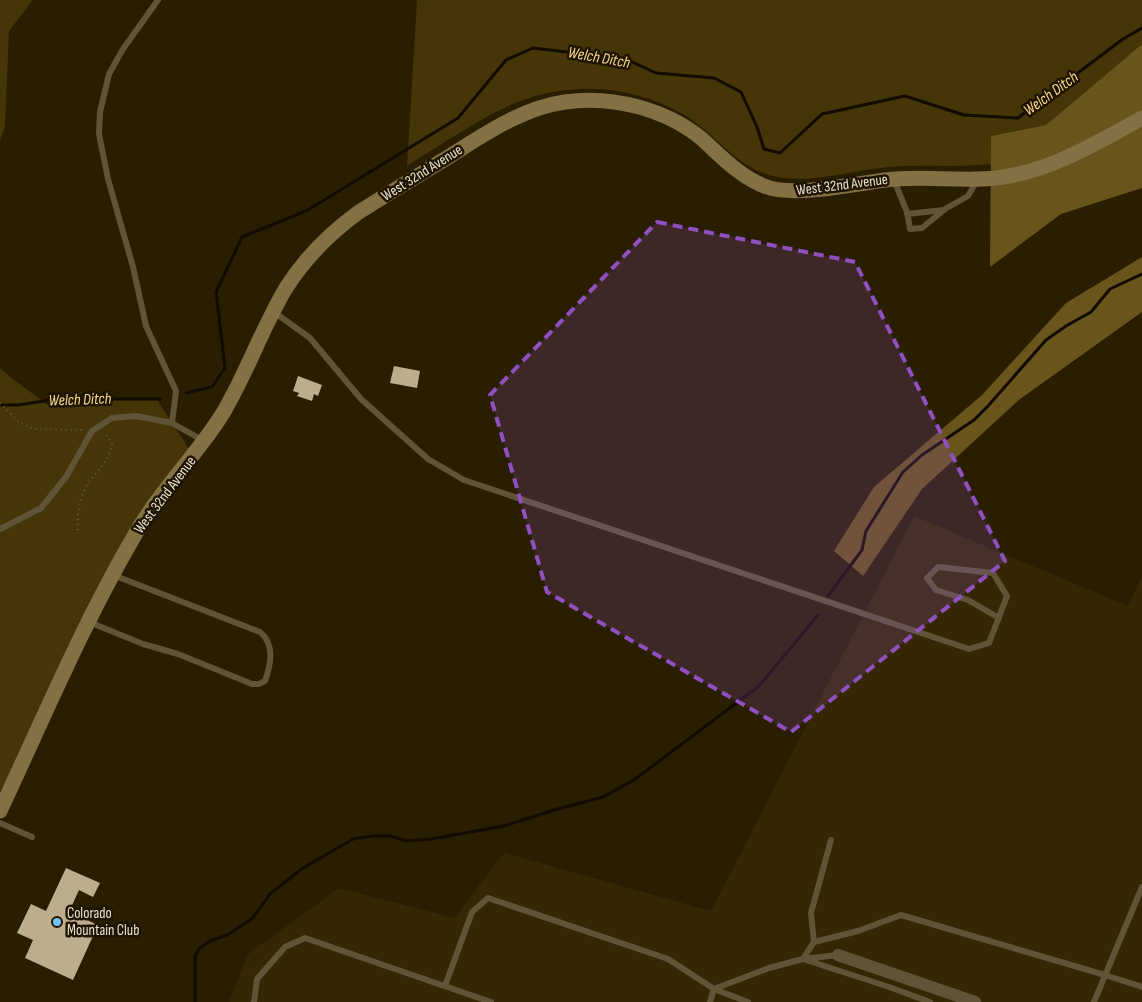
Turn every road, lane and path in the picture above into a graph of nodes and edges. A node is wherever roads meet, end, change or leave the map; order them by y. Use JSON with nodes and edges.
{"nodes":[{"id":1,"x":158,"y":0,"type":"edge"},
{"id":2,"x":1142,"y":118,"type":"edge"},
{"id":3,"x":893,"y":179,"type":"junction"},
{"id":4,"x":978,"y":179,"type":"junction"},
{"id":5,"x":945,"y":210,"type":"junction"},
{"id":6,"x":907,"y":214,"type":"junction"},
{"id":7,"x":274,"y":312,"type":"junction"},
{"id":8,"x":8,"y":411,"type":"dead end"},
{"id":9,"x":172,"y":423,"type":"junction"},
{"id":10,"x":92,"y":431,"type":"junction"},
{"id":11,"x":205,"y":441,"type":"junction"},
{"id":12,"x":0,"y":529,"type":"edge"},
{"id":13,"x":78,"y":530,"type":"dead end"},
{"id":14,"x":113,"y":575,"type":"junction"},
{"id":15,"x":999,"y":618,"type":"junction"},
{"id":16,"x":89,"y":622,"type":"junction"},
{"id":17,"x":0,"y":811,"type":"edge"},
{"id":18,"x":0,"y":823,"type":"edge"},
{"id":19,"x":32,"y":837,"type":"dead end"},
{"id":20,"x":832,"y":840,"type":"dead end"},
{"id":21,"x":1142,"y":887,"type":"edge"},
{"id":22,"x":814,"y":942,"type":"junction"},
{"id":23,"x":838,"y":955,"type":"joint"},
{"id":24,"x":803,"y":959,"type":"junction"},
{"id":25,"x":1106,"y":975,"type":"junction"},
{"id":26,"x":446,"y":986,"type":"junction"},
{"id":27,"x":1142,"y":987,"type":"edge"},
{"id":28,"x":714,"y":989,"type":"junction"},
{"id":29,"x":254,"y":1002,"type":"edge"},
{"id":30,"x":491,"y":1002,"type":"edge"},
{"id":31,"x":710,"y":1002,"type":"edge"},
{"id":32,"x":748,"y":1002,"type":"edge"},
{"id":33,"x":930,"y":1002,"type":"edge"},
{"id":34,"x":975,"y":1002,"type":"edge"},
{"id":35,"x":1094,"y":1002,"type":"edge"}],
"edges":[{"from":1,"to":9,"type":"lane"},
{"from":2,"to":4,"type":"street","name":"West 32nd Avenue"},
{"from":3,"to":4,"type":"street","name":"West 32nd Avenue"},
{"from":3,"to":6,"type":"lane"},
{"from":3,"to":7,"type":"street","name":"West 32nd Avenue"},
{"from":4,"to":5,"type":"lane"},
{"from":5,"to":6,"type":"lane"},
{"from":5,"to":6,"type":"lane"},
{"from":7,"to":11,"type":"street","name":"West 32nd Avenue"},
{"from":7,"to":15,"type":"lane"},
{"from":8,"to":10,"type":"path"},
{"from":9,"to":10,"type":"lane"},
{"from":9,"to":11,"type":"lane"},
{"from":10,"to":12,"type":"lane"},
{"from":10,"to":13,"type":"path"},
{"from":11,"to":14,"type":"street","name":"West 32nd Avenue"},
{"from":14,"to":16,"type":"street","name":"West 32nd Avenue"},
{"from":14,"to":16,"type":"lane"},
{"from":15,"to":15,"type":"lane"},
{"from":16,"to":17,"type":"street","name":"West 32nd Avenue"},
{"from":18,"to":19,"type":"lane"},
{"from":20,"to":22,"type":"lane"},
{"from":21,"to":25,"type":"lane"},
{"from":22,"to":24,"type":"lane"},
{"from":22,"to":25,"type":"lane"},
{"from":23,"to":24,"type":"lane"},
{"from":23,"to":34,"type":"street"},
{"from":24,"to":28,"type":"lane"},
{"from":24,"to":33,"type":"lane"},
{"from":25,"to":27,"type":"lane"},
{"from":25,"to":35,"type":"lane"},
{"from":26,"to":28,"type":"lane"},
{"from":26,"to":29,"type":"lane"},
{"from":26,"to":30,"type":"lane"},
{"from":28,"to":31,"type":"lane"},
{"from":28,"to":32,"type":"lane"}]}
